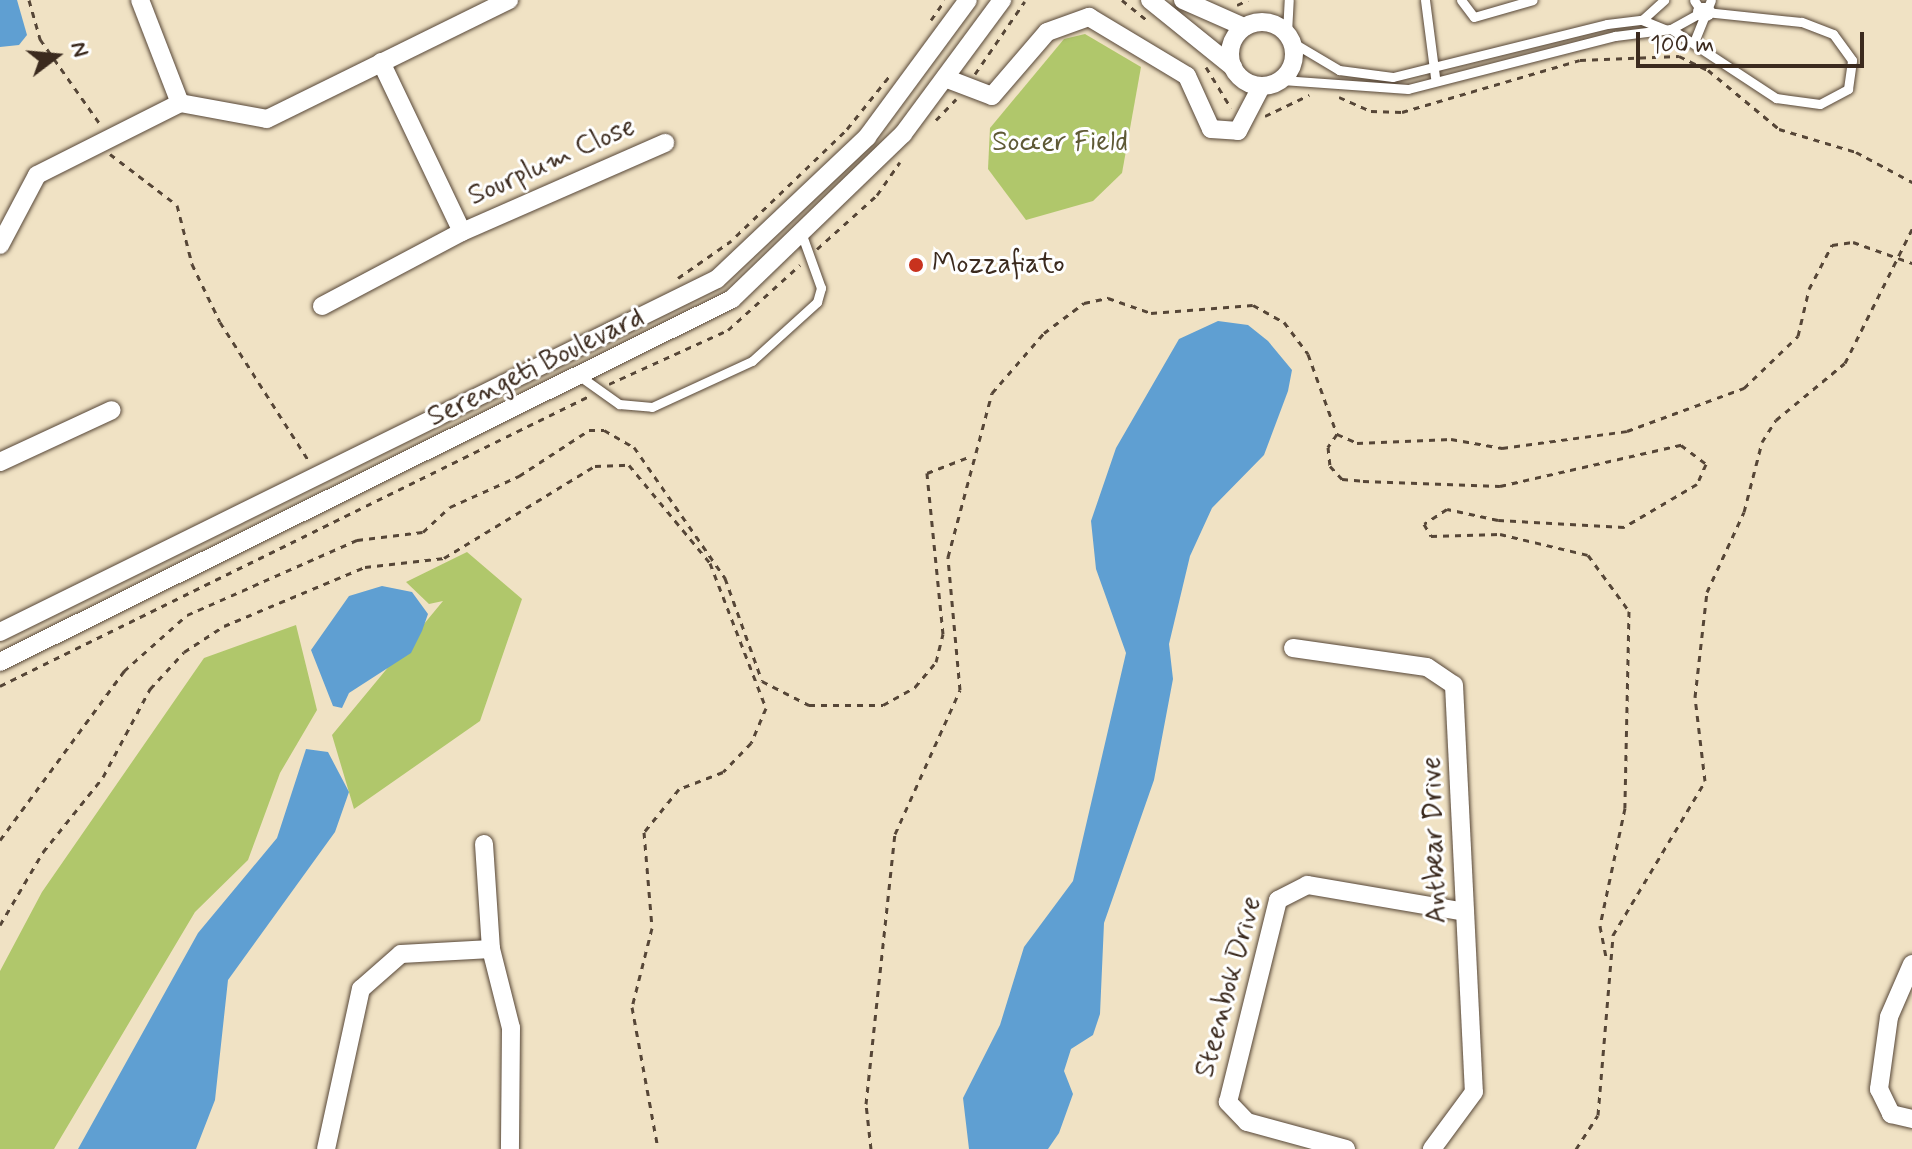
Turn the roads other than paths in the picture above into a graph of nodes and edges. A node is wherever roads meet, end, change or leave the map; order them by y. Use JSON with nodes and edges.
{"nodes":[{"id":1,"x":140,"y":0,"type":"edge"},
{"id":2,"x":509,"y":0,"type":"edge"},
{"id":3,"x":968,"y":0,"type":"edge"},
{"id":4,"x":1002,"y":0,"type":"edge"},
{"id":5,"x":1150,"y":0,"type":"edge"},
{"id":6,"x":1183,"y":0,"type":"edge"},
{"id":7,"x":1289,"y":0,"type":"edge"},
{"id":8,"x":1425,"y":0,"type":"edge"},
{"id":9,"x":1461,"y":0,"type":"edge"},
{"id":10,"x":1533,"y":0,"type":"edge"},
{"id":11,"x":1664,"y":0,"type":"edge"},
{"id":12,"x":1511,"y":3,"type":"edge"},
{"id":13,"x":1703,"y":6,"type":"edge"},
{"id":14,"x":1642,"y":20,"type":"junction"},
{"id":15,"x":1244,"y":27,"type":"junction"},
{"id":16,"x":1667,"y":29,"type":"junction"},
{"id":17,"x":1290,"y":37,"type":"junction"},
{"id":18,"x":1694,"y":42,"type":"junction"},
{"id":19,"x":381,"y":62,"type":"junction"},
{"id":20,"x":1233,"y":67,"type":"junction"},
{"id":21,"x":1435,"y":72,"type":"junction"},
{"id":22,"x":945,"y":78,"type":"junction"},
{"id":23,"x":1282,"y":80,"type":"junction"},
{"id":24,"x":1436,"y":84,"type":"junction"},
{"id":25,"x":1261,"y":87,"type":"junction"},
{"id":26,"x":180,"y":103,"type":"junction"},
{"id":27,"x":665,"y":143,"type":"dead end"},
{"id":28,"x":462,"y":232,"type":"junction"},
{"id":29,"x":803,"y":238,"type":"junction"},
{"id":30,"x":0,"y":245,"type":"edge"},
{"id":31,"x":322,"y":306,"type":"dead end"},
{"id":32,"x":581,"y":377,"type":"junction"},
{"id":33,"x":112,"y":410,"type":"dead end"},
{"id":34,"x":0,"y":462,"type":"edge"},
{"id":35,"x":0,"y":632,"type":"edge"},
{"id":36,"x":1293,"y":648,"type":"dead end"},
{"id":37,"x":0,"y":662,"type":"edge"},
{"id":38,"x":484,"y":844,"type":"dead end"},
{"id":39,"x":1465,"y":912,"type":"junction"},
{"id":40,"x":491,"y":949,"type":"junction"},
{"id":41,"x":1912,"y":964,"type":"edge"},
{"id":42,"x":1905,"y":999,"type":"edge"},
{"id":43,"x":1912,"y":1119,"type":"edge"},
{"id":44,"x":326,"y":1149,"type":"edge"},
{"id":45,"x":510,"y":1149,"type":"edge"},
{"id":46,"x":1346,"y":1149,"type":"edge"},
{"id":47,"x":1432,"y":1149,"type":"edge"}],
"edges":[{"from":1,"to":26,"type":"street"},
{"from":2,"to":19,"type":"street"},
{"from":3,"to":35,"type":"street","name":"Serengeti Boulevard"},
{"from":4,"to":22,"type":"street","name":"Serengeti Boulevard"},
{"from":5,"to":20,"type":"street"},
{"from":6,"to":15,"type":"street"},
{"from":7,"to":17,"type":"lane"},
{"from":8,"to":21,"type":"lane"},
{"from":9,"to":12,"type":"lane"},
{"from":10,"to":12,"type":"lane"},
{"from":11,"to":14,"type":"lane"},
{"from":13,"to":16,"type":"lane"},
{"from":13,"to":18,"type":"lane"},
{"from":13,"to":18,"type":"lane"},
{"from":14,"to":16,"type":"lane"},
{"from":14,"to":21,"type":"lane"},
{"from":15,"to":17,"type":"street"},
{"from":15,"to":20,"type":"street"},
{"from":16,"to":18,"type":"lane"},
{"from":16,"to":24,"type":"lane"},
{"from":17,"to":21,"type":"lane"},
{"from":17,"to":23,"type":"street"},
{"from":19,"to":26,"type":"street"},
{"from":19,"to":28,"type":"street","name":"Sourplum Close"},
{"from":20,"to":25,"type":"street"},
{"from":21,"to":24,"type":"lane"},
{"from":22,"to":25,"type":"street"},
{"from":22,"to":29,"type":"street","name":"Serengeti Boulevard"},
{"from":23,"to":24,"type":"lane"},
{"from":23,"to":25,"type":"street"},
{"from":26,"to":30,"type":"street"},
{"from":27,"to":28,"type":"street","name":"Sourplum Close"},
{"from":28,"to":31,"type":"street","name":"Sourplum Close"},
{"from":29,"to":32,"type":"street","name":"Serengeti Boulevard"},
{"from":29,"to":32,"type":"lane"},
{"from":32,"to":37,"type":"street","name":"Serengeti Boulevard"},
{"from":33,"to":34,"type":"street"},
{"from":36,"to":39,"type":"street","name":"Antbear Drive"},
{"from":38,"to":40,"type":"street"},
{"from":39,"to":46,"type":"street","name":"Steenbok Drive"},
{"from":39,"to":47,"type":"street","name":"Antbear Drive"},
{"from":40,"to":44,"type":"street"},
{"from":40,"to":45,"type":"street"},
{"from":41,"to":42,"type":"street"},
{"from":42,"to":43,"type":"street"}]}
